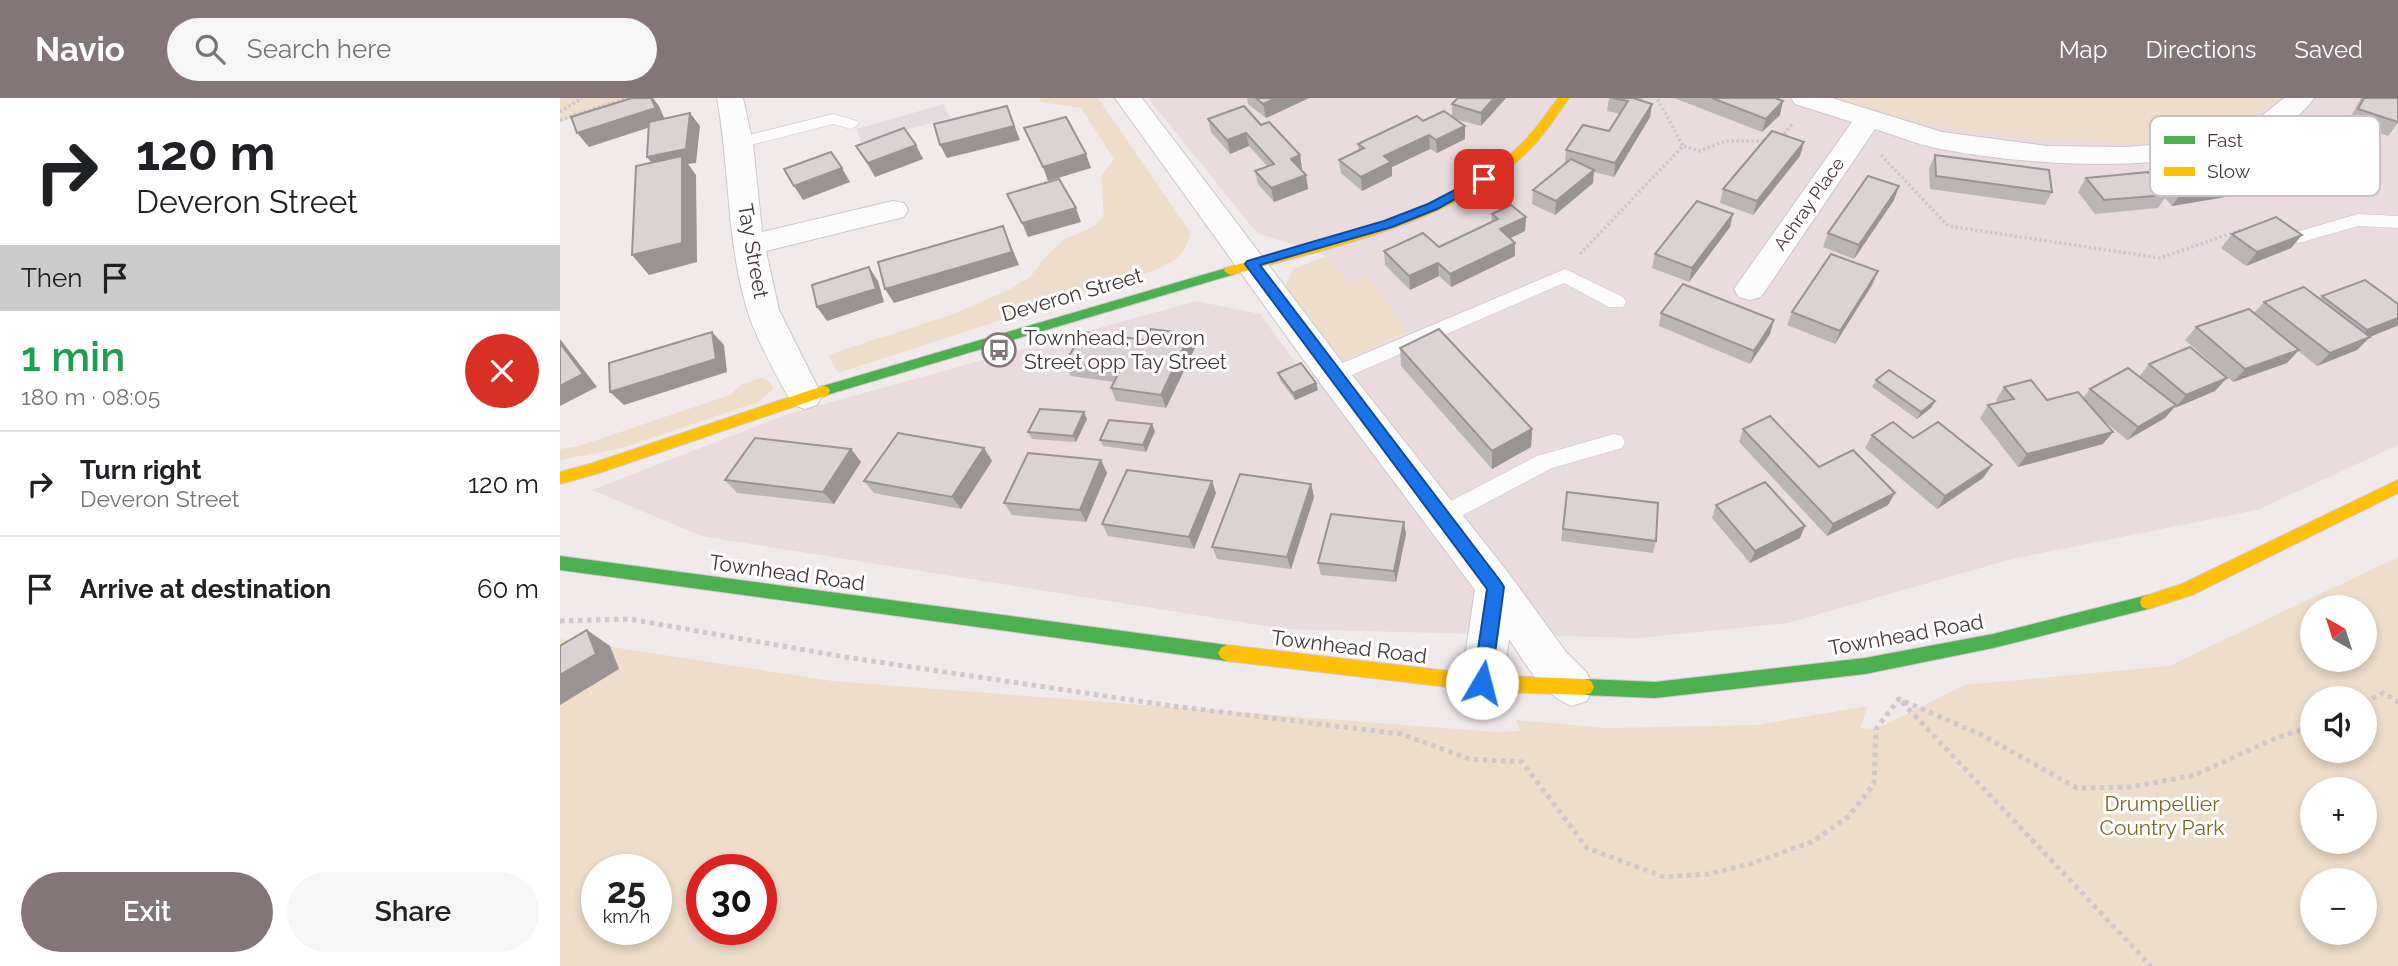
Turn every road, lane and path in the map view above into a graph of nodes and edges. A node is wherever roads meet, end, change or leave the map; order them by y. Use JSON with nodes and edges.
{"nodes":[{"id":1,"x":582,"y":98,"type":"edge"},
{"id":2,"x":626,"y":98,"type":"edge"},
{"id":3,"x":730,"y":98,"type":"edge"},
{"id":4,"x":1564,"y":98,"type":"edge"},
{"id":5,"x":1657,"y":98,"type":"edge"},
{"id":6,"x":2301,"y":98,"type":"edge"},
{"id":7,"x":1808,"y":99,"type":"edge"},
{"id":8,"x":1144,"y":102,"type":"edge"},
{"id":9,"x":560,"y":111,"type":"edge"},
{"id":10,"x":2279,"y":116,"type":"edge"},
{"id":11,"x":560,"y":120,"type":"edge"},
{"id":12,"x":851,"y":124,"type":"dead end"},
{"id":13,"x":1863,"y":126,"type":"junction"},
{"id":14,"x":1771,"y":141,"type":"edge"},
{"id":15,"x":1779,"y":141,"type":"edge"},
{"id":16,"x":739,"y":143,"type":"junction"},
{"id":17,"x":1683,"y":146,"type":"junction"},
{"id":18,"x":2150,"y":154,"type":"edge"},
{"id":19,"x":893,"y":209,"type":"dead end"},
{"id":20,"x":2398,"y":223,"type":"edge"},
{"id":21,"x":2247,"y":228,"type":"edge"},
{"id":22,"x":2299,"y":237,"type":"edge"},
{"id":23,"x":749,"y":245,"type":"junction"},
{"id":24,"x":1251,"y":264,"type":"junction"},
{"id":25,"x":1565,"y":275,"type":"junction"},
{"id":26,"x":1749,"y":289,"type":"dead end"},
{"id":27,"x":1616,"y":302,"type":"dead end"},
{"id":28,"x":1333,"y":375,"type":"junction"},
{"id":29,"x":805,"y":396,"type":"junction"},
{"id":30,"x":1614,"y":442,"type":"dead end"},
{"id":31,"x":560,"y":478,"type":"edge"},
{"id":32,"x":2398,"y":486,"type":"edge"},
{"id":33,"x":1442,"y":516,"type":"junction"},
{"id":34,"x":560,"y":563,"type":"edge"},
{"id":35,"x":1496,"y":587,"type":"junction"},
{"id":36,"x":560,"y":621,"type":"edge"},
{"id":37,"x":1866,"y":666,"type":"junction"},
{"id":38,"x":1482,"y":683,"type":"junction"},
{"id":39,"x":1572,"y":687,"type":"junction"},
{"id":40,"x":2377,"y":696,"type":"edge"},
{"id":41,"x":1899,"y":699,"type":"junction"},
{"id":42,"x":2398,"y":702,"type":"edge"},
{"id":43,"x":2300,"y":730,"type":"edge"},
{"id":44,"x":2151,"y":966,"type":"edge"}],
"edges":[{"from":1,"to":9,"type":"path"},
{"from":2,"to":11,"type":"path"},
{"from":3,"to":16,"type":"street","name":"Tay Street"},
{"from":4,"to":24,"type":"street","name":"Deveron Street"},
{"from":5,"to":17,"type":"path"},
{"from":6,"to":10,"type":"street"},
{"from":7,"to":13,"type":"street"},
{"from":7,"to":15,"type":"path"},
{"from":8,"to":24,"type":"street"},
{"from":12,"to":16,"type":"lane"},
{"from":13,"to":18,"type":"street"},
{"from":13,"to":21,"type":"path"},
{"from":13,"to":26,"type":"street","name":"Achray Place"},
{"from":14,"to":17,"type":"path"},
{"from":16,"to":23,"type":"street","name":"Tay Street"},
{"from":17,"to":25,"type":"path"},
{"from":19,"to":23,"type":"street"},
{"from":20,"to":22,"type":"lane"},
{"from":23,"to":29,"type":"street","name":"Tay Street"},
{"from":24,"to":28,"type":"street"},
{"from":24,"to":29,"type":"street","name":"Deveron Street"},
{"from":25,"to":27,"type":"lane"},
{"from":25,"to":28,"type":"lane"},
{"from":28,"to":33,"type":"street"},
{"from":29,"to":31,"type":"street","name":"Deveron Street"},
{"from":30,"to":33,"type":"lane"},
{"from":32,"to":37,"type":"street","name":"Townhead Road"},
{"from":33,"to":35,"type":"street"},
{"from":34,"to":38,"type":"street","name":"Townhead Road"},
{"from":35,"to":38,"type":"street"},
{"from":35,"to":39,"type":"street"},
{"from":36,"to":41,"type":"path"},
{"from":37,"to":39,"type":"street","name":"Townhead Road"},
{"from":37,"to":41,"type":"path"},
{"from":38,"to":39,"type":"street","name":"Townhead Road"},
{"from":40,"to":42,"type":"path"},
{"from":41,"to":43,"type":"path"},
{"from":41,"to":44,"type":"path"}]}
